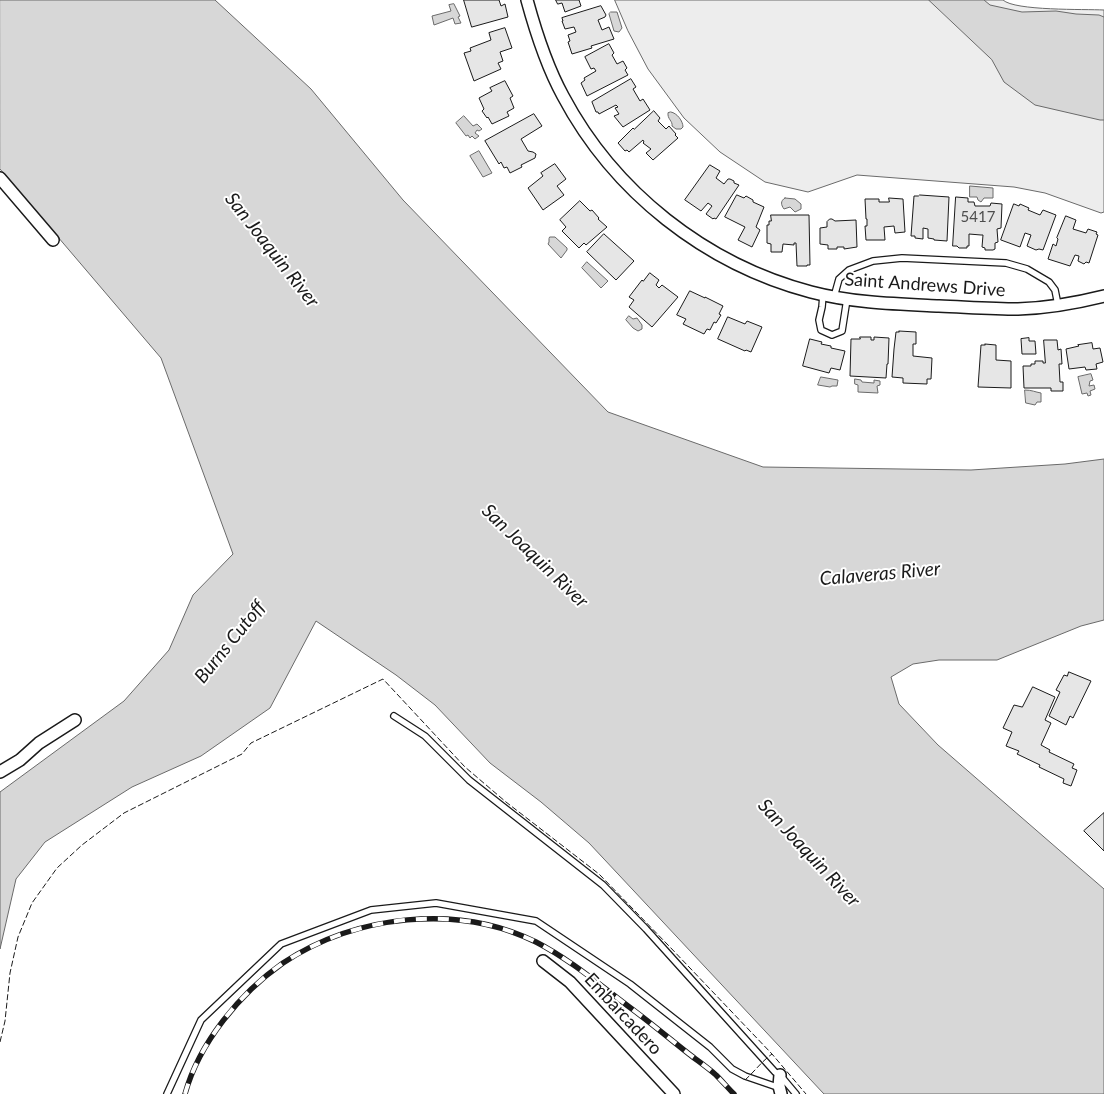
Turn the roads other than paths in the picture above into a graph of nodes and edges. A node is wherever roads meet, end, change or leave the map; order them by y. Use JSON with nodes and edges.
{"nodes":[{"id":1,"x":527,"y":0,"type":"edge"},
{"id":2,"x":0,"y":178,"type":"edge"},
{"id":3,"x":53,"y":240,"type":"dead end"},
{"id":4,"x":828,"y":296,"type":"junction"},
{"id":5,"x":1104,"y":296,"type":"edge"},
{"id":6,"x":847,"y":299,"type":"junction"},
{"id":7,"x":1058,"y":305,"type":"junction"},
{"id":8,"x":394,"y":716,"type":"dead end"},
{"id":9,"x":75,"y":720,"type":"dead end"},
{"id":10,"x":0,"y":772,"type":"edge"},
{"id":11,"x":543,"y":961,"type":"dead end"},
{"id":12,"x":780,"y":1075,"type":"junction"},
{"id":13,"x":780,"y":1091,"type":"edge"},
{"id":14,"x":167,"y":1094,"type":"edge"},
{"id":15,"x":674,"y":1094,"type":"edge"},
{"id":16,"x":796,"y":1094,"type":"edge"}],
"edges":[{"from":1,"to":4,"type":"street","name":"Saint Andrews Drive"},
{"from":2,"to":3,"type":"street"},
{"from":4,"to":6,"type":"street","name":"Saint Andrews Drive"},
{"from":4,"to":6,"type":"lane"},
{"from":4,"to":7,"type":"lane"},
{"from":5,"to":7,"type":"street","name":"Saint Andrews Drive"},
{"from":6,"to":7,"type":"street","name":"Saint Andrews Drive"},
{"from":8,"to":12,"type":"lane"},
{"from":9,"to":10,"type":"street"},
{"from":11,"to":15,"type":"street","name":"Embarcadero"},
{"from":12,"to":13,"type":"street"},
{"from":12,"to":16,"type":"lane"},
{"from":13,"to":14,"type":"lane"}]}
